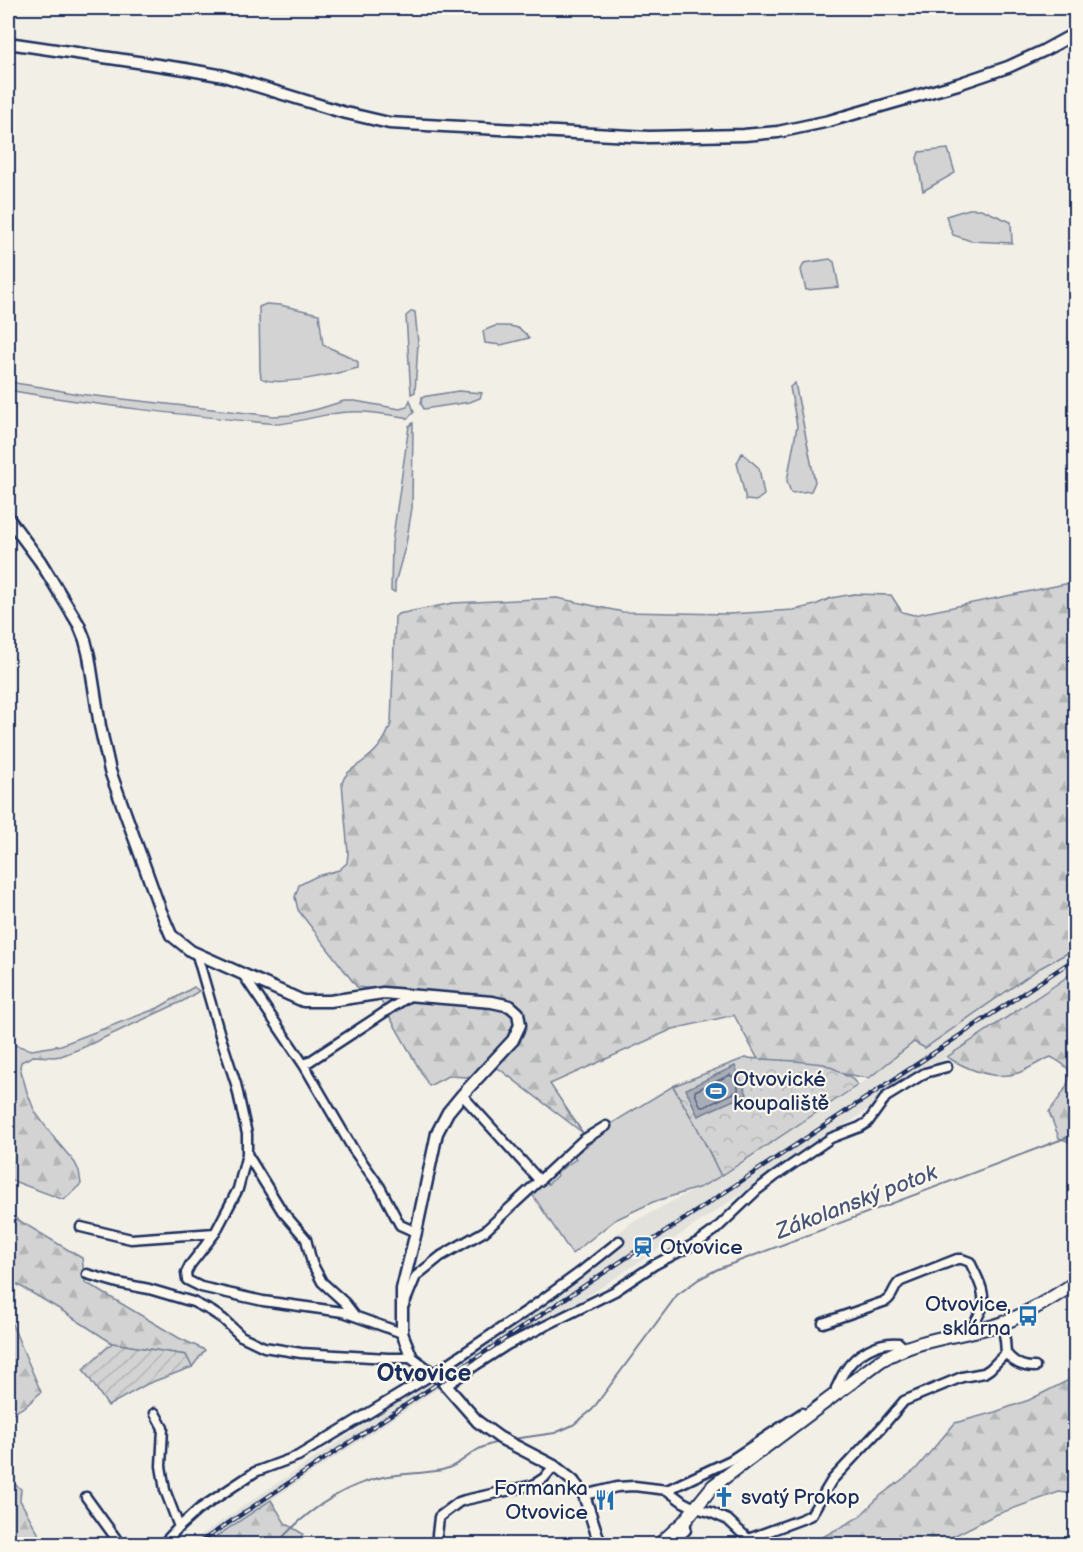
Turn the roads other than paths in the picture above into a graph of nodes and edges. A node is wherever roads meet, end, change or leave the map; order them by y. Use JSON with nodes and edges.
{"nodes":[{"id":1,"x":1076,"y":33,"type":"edge"},
{"id":2,"x":8,"y":43,"type":"edge"},
{"id":3,"x":8,"y":518,"type":"edge"},
{"id":4,"x":197,"y":955,"type":"junction"},
{"id":5,"x":244,"y":976,"type":"junction"},
{"id":6,"x":411,"y":995,"type":"junction"},
{"id":7,"x":304,"y":1065,"type":"junction"},
{"id":8,"x":947,"y":1067,"type":"dead end"},
{"id":9,"x":462,"y":1095,"type":"junction"},
{"id":10,"x":606,"y":1126,"type":"dead end"},
{"id":11,"x":247,"y":1154,"type":"junction"},
{"id":12,"x":540,"y":1181,"type":"junction"},
{"id":13,"x":81,"y":1227,"type":"dead end"},
{"id":14,"x":416,"y":1232,"type":"junction"},
{"id":15,"x":215,"y":1233,"type":"junction"},
{"id":16,"x":619,"y":1241,"type":"dead end"},
{"id":17,"x":87,"y":1274,"type":"dead end"},
{"id":18,"x":1076,"y":1282,"type":"edge"},
{"id":19,"x":402,"y":1308,"type":"junction"},
{"id":20,"x":356,"y":1317,"type":"junction"},
{"id":21,"x":823,"y":1323,"type":"dead end"},
{"id":22,"x":1002,"y":1323,"type":"junction"},
{"id":23,"x":974,"y":1330,"type":"junction"},
{"id":24,"x":402,"y":1333,"type":"junction"},
{"id":25,"x":1006,"y":1353,"type":"junction"},
{"id":26,"x":412,"y":1358,"type":"junction"},
{"id":27,"x":1035,"y":1367,"type":"dead end"},
{"id":28,"x":433,"y":1374,"type":"junction"},
{"id":29,"x":446,"y":1386,"type":"junction"},
{"id":30,"x":839,"y":1389,"type":"junction"},
{"id":31,"x":155,"y":1413,"type":"dead end"},
{"id":32,"x":554,"y":1466,"type":"junction"},
{"id":33,"x":667,"y":1490,"type":"junction"},
{"id":34,"x":584,"y":1495,"type":"junction"},
{"id":35,"x":86,"y":1497,"type":"dead end"},
{"id":36,"x":694,"y":1508,"type":"junction"},
{"id":37,"x":683,"y":1523,"type":"junction"},
{"id":38,"x":179,"y":1527,"type":"junction"},
{"id":39,"x":751,"y":1542,"type":"edge"},
{"id":40,"x":120,"y":1545,"type":"edge"},
{"id":41,"x":163,"y":1545,"type":"edge"},
{"id":42,"x":436,"y":1545,"type":"edge"},
{"id":43,"x":600,"y":1545,"type":"edge"},
{"id":44,"x":660,"y":1545,"type":"edge"},
{"id":45,"x":671,"y":1545,"type":"edge"}],
"edges":[{"from":1,"to":2,"type":"street"},
{"from":3,"to":4,"type":"street"},
{"from":4,"to":5,"type":"street"},
{"from":4,"to":11,"type":"street"},
{"from":5,"to":6,"type":"street"},
{"from":5,"to":7,"type":"street"},
{"from":6,"to":7,"type":"street"},
{"from":6,"to":9,"type":"street"},
{"from":7,"to":14,"type":"street"},
{"from":8,"to":29,"type":"street"},
{"from":9,"to":12,"type":"street"},
{"from":9,"to":14,"type":"street"},
{"from":10,"to":12,"type":"street"},
{"from":11,"to":15,"type":"street"},
{"from":11,"to":20,"type":"street"},
{"from":12,"to":19,"type":"street"},
{"from":13,"to":15,"type":"street"},
{"from":14,"to":19,"type":"street"},
{"from":15,"to":20,"type":"street"},
{"from":16,"to":28,"type":"street"},
{"from":17,"to":26,"type":"street"},
{"from":18,"to":22,"type":"main road"},
{"from":19,"to":24,"type":"street"},
{"from":20,"to":24,"type":"street"},
{"from":21,"to":23,"type":"street"},
{"from":22,"to":23,"type":"main road"},
{"from":22,"to":25,"type":"street"},
{"from":23,"to":30,"type":"main road"},
{"from":24,"to":26,"type":"street"},
{"from":25,"to":27,"type":"street"},
{"from":25,"to":39,"type":"street"},
{"from":26,"to":28,"type":"street"},
{"from":28,"to":29,"type":"street"},
{"from":28,"to":38,"type":"street"},
{"from":29,"to":32,"type":"street"},
{"from":30,"to":33,"type":"street"},
{"from":30,"to":36,"type":"main road"},
{"from":31,"to":38,"type":"street"},
{"from":32,"to":34,"type":"street"},
{"from":32,"to":42,"type":"street"},
{"from":33,"to":34,"type":"street"},
{"from":33,"to":36,"type":"street"},
{"from":34,"to":43,"type":"street"},
{"from":35,"to":40,"type":"street"},
{"from":36,"to":37,"type":"main road"},
{"from":36,"to":39,"type":"street"},
{"from":37,"to":44,"type":"main road"},
{"from":37,"to":45,"type":"street"},
{"from":38,"to":41,"type":"street"}]}
